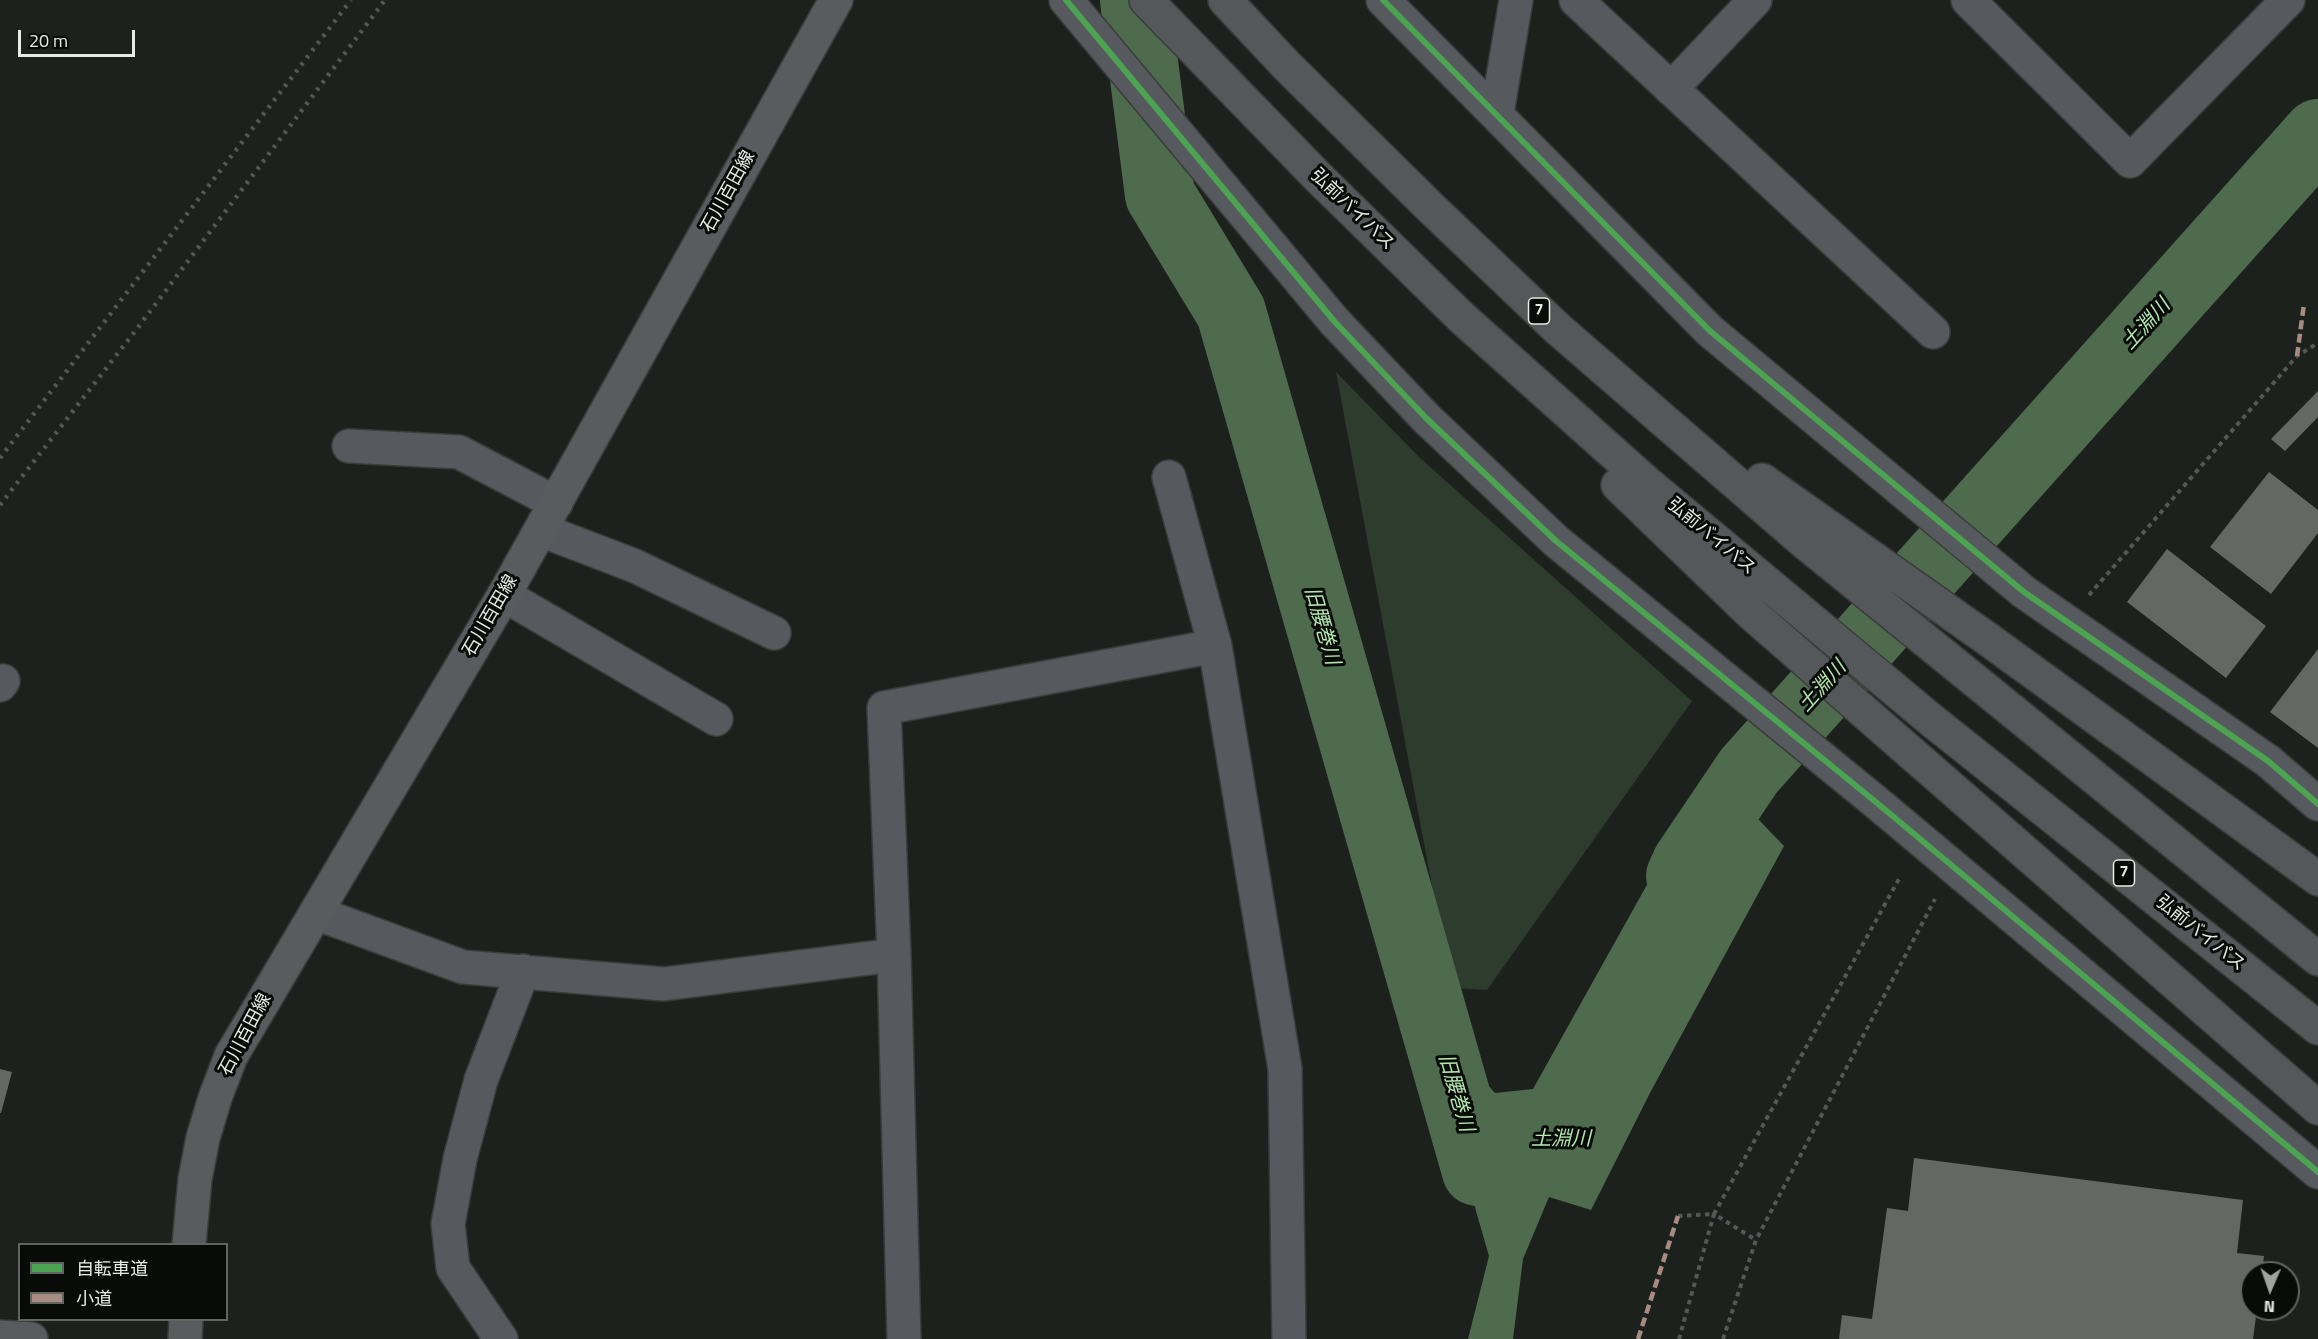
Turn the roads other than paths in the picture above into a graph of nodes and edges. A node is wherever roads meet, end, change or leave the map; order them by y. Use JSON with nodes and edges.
{"nodes":[{"id":1,"x":836,"y":0,"type":"edge"},
{"id":2,"x":1066,"y":0,"type":"edge"},
{"id":3,"x":1146,"y":0,"type":"edge"},
{"id":4,"x":1225,"y":0,"type":"edge"},
{"id":5,"x":1383,"y":0,"type":"edge"},
{"id":6,"x":1516,"y":0,"type":"edge"},
{"id":7,"x":1576,"y":0,"type":"edge"},
{"id":8,"x":1755,"y":0,"type":"edge"},
{"id":9,"x":1968,"y":0,"type":"edge"},
{"id":10,"x":2287,"y":1,"type":"edge"},
{"id":11,"x":1671,"y":89,"type":"junction"},
{"id":12,"x":1497,"y":113,"type":"junction"},
{"id":13,"x":1461,"y":317,"type":"junction"},
{"id":14,"x":1934,"y":332,"type":"dead end"},
{"id":15,"x":349,"y":446,"type":"dead end"},
{"id":16,"x":1169,"y":477,"type":"dead end"},
{"id":17,"x":549,"y":516,"type":"junction"},
{"id":18,"x":1812,"y":531,"type":"junction"},
{"id":19,"x":504,"y":595,"type":"junction"},
{"id":20,"x":774,"y":633,"type":"dead end"},
{"id":21,"x":1215,"y":645,"type":"junction"},
{"id":22,"x":716,"y":719,"type":"dead end"},
{"id":23,"x":2318,"y":804,"type":"edge"},
{"id":24,"x":2318,"y":879,"type":"edge"},
{"id":25,"x":316,"y":913,"type":"junction"},
{"id":26,"x":894,"y":955,"type":"junction"},
{"id":27,"x":2318,"y":959,"type":"edge"},
{"id":28,"x":523,"y":971,"type":"junction"},
{"id":29,"x":2318,"y":1028,"type":"edge"},
{"id":30,"x":2318,"y":1108,"type":"edge"},
{"id":31,"x":2318,"y":1172,"type":"edge"},
{"id":32,"x":189,"y":1243,"type":"edge"},
{"id":33,"x":186,"y":1321,"type":"edge"},
{"id":34,"x":0,"y":1337,"type":"edge"},
{"id":35,"x":31,"y":1339,"type":"edge"},
{"id":36,"x":185,"y":1339,"type":"edge"},
{"id":37,"x":501,"y":1339,"type":"edge"},
{"id":38,"x":904,"y":1339,"type":"edge"},
{"id":39,"x":1289,"y":1339,"type":"edge"}],
"edges":[{"from":1,"to":17,"type":"main road","name":"石川百田線"},
{"from":2,"to":31,"type":"street"},
{"from":3,"to":13,"type":"highway","name":"弘前バイパス","number":"7"},
{"from":4,"to":18,"type":"highway","number":"7"},
{"from":5,"to":12,"type":"street"},
{"from":6,"to":12,"type":"street"},
{"from":7,"to":11,"type":"street"},
{"from":8,"to":11,"type":"street"},
{"from":9,"to":10,"type":"street"},
{"from":11,"to":14,"type":"street"},
{"from":12,"to":23,"type":"street"},
{"from":13,"to":29,"type":"highway","name":"弘前バイパス","number":"7"},
{"from":13,"to":30,"type":"highway"},
{"from":15,"to":17,"type":"street"},
{"from":16,"to":21,"type":"street"},
{"from":17,"to":19,"type":"main road","name":"石川百田線"},
{"from":17,"to":20,"type":"street"},
{"from":18,"to":24,"type":"highway"},
{"from":18,"to":27,"type":"highway"},
{"from":19,"to":22,"type":"street"},
{"from":19,"to":25,"type":"main road","name":"石川百田線"},
{"from":21,"to":26,"type":"street"},
{"from":21,"to":39,"type":"street"},
{"from":25,"to":28,"type":"street"},
{"from":25,"to":32,"type":"main road","name":"石川百田線"},
{"from":26,"to":28,"type":"street"},
{"from":26,"to":38,"type":"street"},
{"from":28,"to":37,"type":"street"},
{"from":33,"to":36,"type":"main road"},
{"from":34,"to":35,"type":"main road"}]}
